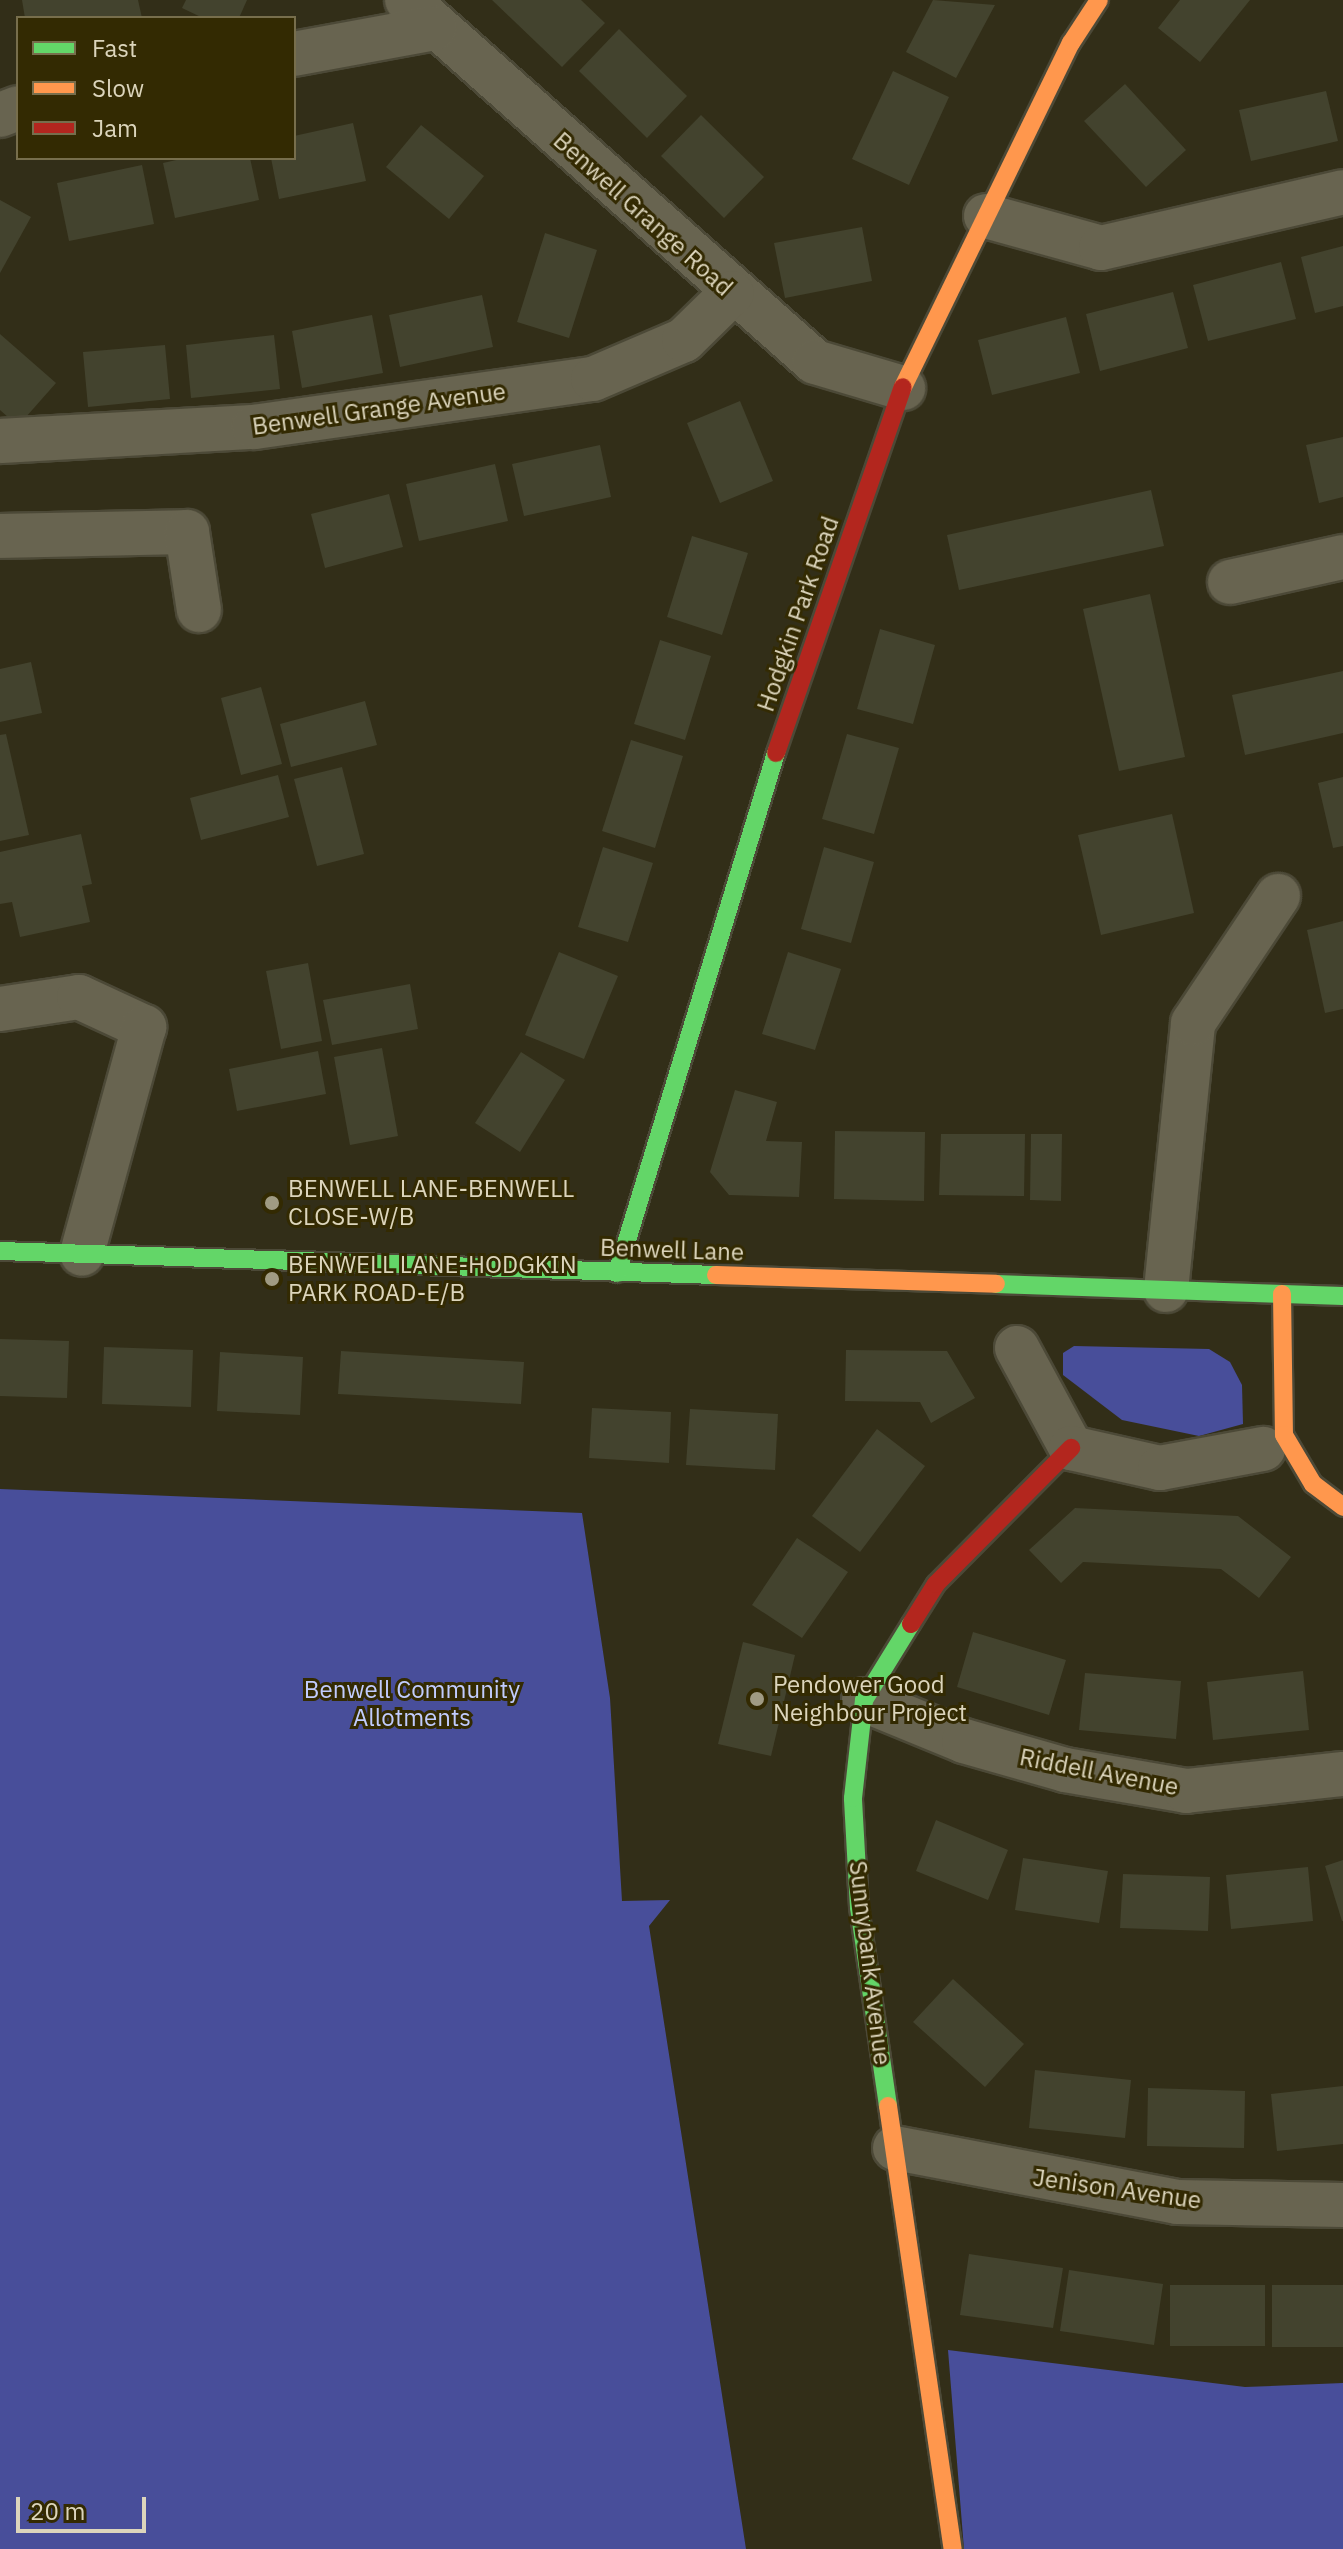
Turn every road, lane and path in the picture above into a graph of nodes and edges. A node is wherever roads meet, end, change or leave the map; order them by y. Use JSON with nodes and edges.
{"nodes":[{"id":1,"x":1099,"y":0,"type":"edge"},
{"id":2,"x":421,"y":14,"type":"edge"},
{"id":3,"x":296,"y":53,"type":"edge"},
{"id":4,"x":1343,"y":192,"type":"edge"},
{"id":5,"x":986,"y":216,"type":"junction"},
{"id":6,"x":732,"y":293,"type":"junction"},
{"id":7,"x":903,"y":388,"type":"junction"},
{"id":8,"x":0,"y":441,"type":"edge"},
{"id":9,"x":0,"y":536,"type":"edge"},
{"id":10,"x":1343,"y":557,"type":"edge"},
{"id":11,"x":1230,"y":582,"type":"dead end"},
{"id":12,"x":199,"y":610,"type":"dead end"},
{"id":13,"x":1278,"y":896,"type":"dead end"},
{"id":14,"x":0,"y":1009,"type":"edge"},
{"id":15,"x":0,"y":1251,"type":"edge"},
{"id":16,"x":82,"y":1254,"type":"junction"},
{"id":17,"x":617,"y":1273,"type":"junction"},
{"id":18,"x":1166,"y":1290,"type":"junction"},
{"id":19,"x":1282,"y":1294,"type":"junction"},
{"id":20,"x":1343,"y":1296,"type":"edge"},
{"id":21,"x":1017,"y":1348,"type":"dead end"},
{"id":22,"x":1071,"y":1448,"type":"junction"},
{"id":23,"x":1263,"y":1449,"type":"dead end"},
{"id":24,"x":1343,"y":1507,"type":"edge"},
{"id":25,"x":864,"y":1700,"type":"junction"},
{"id":26,"x":1343,"y":1774,"type":"edge"},
{"id":27,"x":895,"y":2148,"type":"junction"},
{"id":28,"x":1343,"y":2205,"type":"edge"},
{"id":29,"x":953,"y":2549,"type":"edge"}],
"edges":[{"from":1,"to":5,"type":"street","name":"Hodgkin Park Road"},
{"from":2,"to":3,"type":"street"},
{"from":2,"to":6,"type":"street","name":"Benwell Grange Road"},
{"from":4,"to":5,"type":"street"},
{"from":5,"to":7,"type":"street","name":"Hodgkin Park Road"},
{"from":6,"to":7,"type":"street","name":"Benwell Grange Road"},
{"from":6,"to":8,"type":"street","name":"Benwell Grange Avenue"},
{"from":7,"to":17,"type":"street","name":"Hodgkin Park Road"},
{"from":9,"to":12,"type":"street"},
{"from":10,"to":11,"type":"street"},
{"from":13,"to":18,"type":"street"},
{"from":14,"to":16,"type":"street"},
{"from":15,"to":16,"type":"street","name":"Benwell Lane"},
{"from":16,"to":17,"type":"street","name":"Benwell Lane"},
{"from":17,"to":18,"type":"street","name":"Benwell Lane"},
{"from":18,"to":19,"type":"street","name":"Benwell Lane"},
{"from":19,"to":20,"type":"street","name":"Benwell Lane"},
{"from":19,"to":24,"type":"street"},
{"from":21,"to":22,"type":"street"},
{"from":22,"to":23,"type":"street"},
{"from":22,"to":25,"type":"street","name":"Sunnybank Avenue"},
{"from":25,"to":26,"type":"street","name":"Riddell Avenue"},
{"from":25,"to":27,"type":"street","name":"Sunnybank Avenue"},
{"from":27,"to":28,"type":"street","name":"Jenison Avenue"},
{"from":27,"to":29,"type":"street","name":"Sunnybank Avenue"}]}
